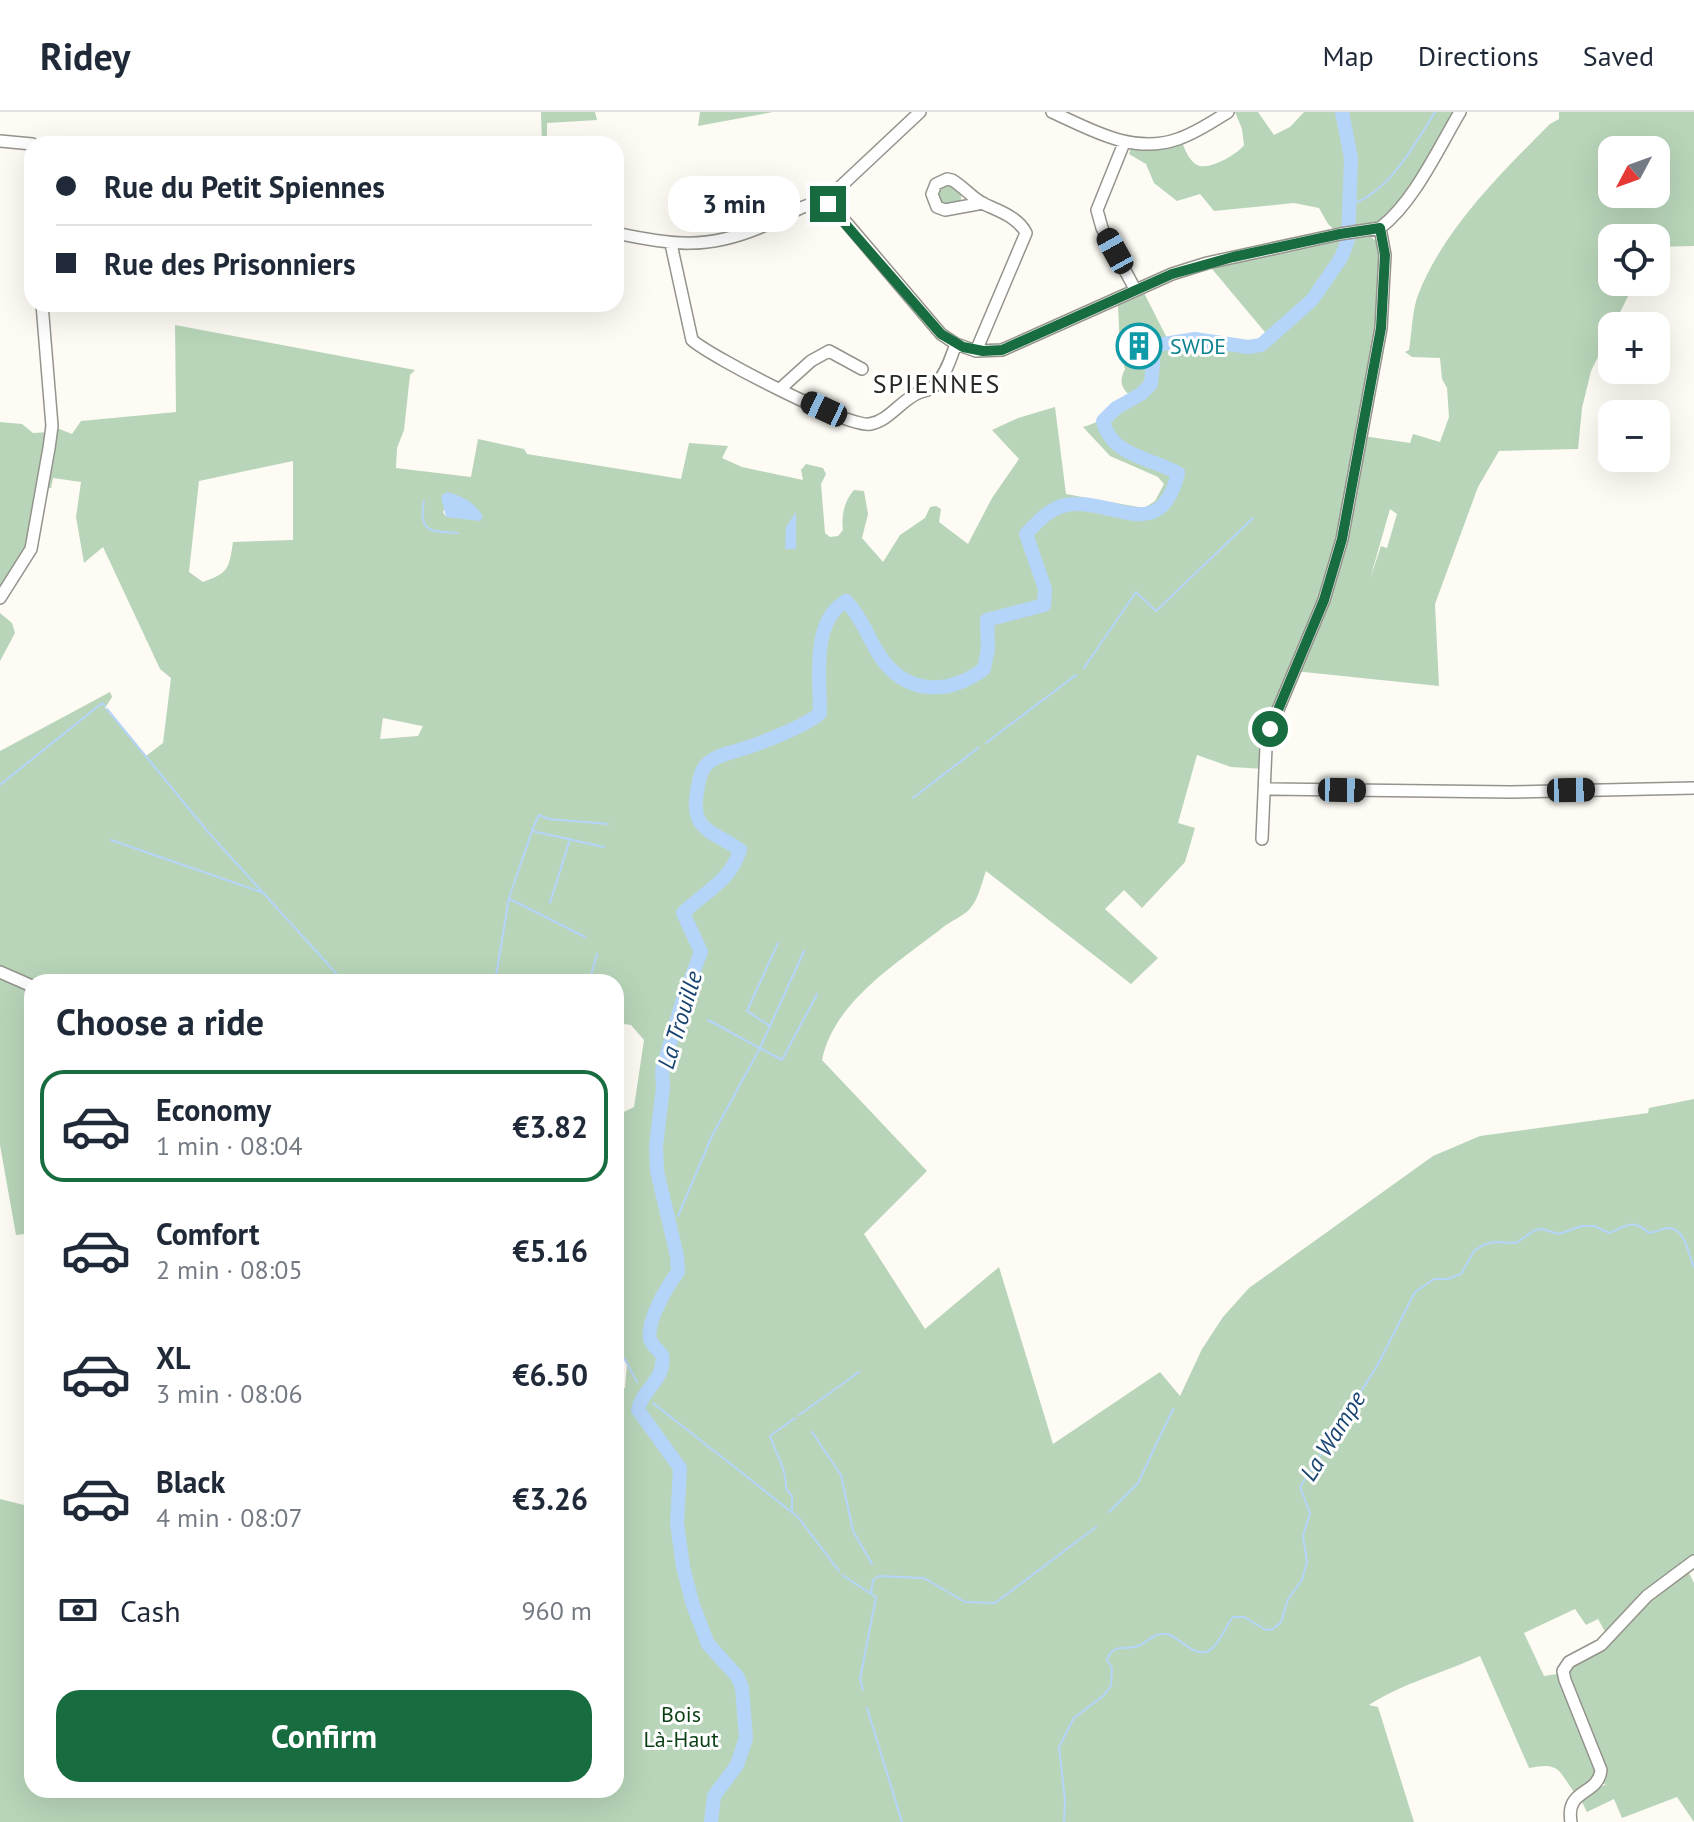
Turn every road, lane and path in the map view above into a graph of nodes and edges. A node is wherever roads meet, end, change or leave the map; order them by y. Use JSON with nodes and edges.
{"nodes":[{"id":1,"x":920,"y":112,"type":"edge"},
{"id":2,"x":1052,"y":112,"type":"edge"},
{"id":3,"x":1228,"y":112,"type":"edge"},
{"id":4,"x":1460,"y":112,"type":"edge"},
{"id":5,"x":0,"y":141,"type":"edge"},
{"id":6,"x":24,"y":143,"type":"edge"},
{"id":7,"x":1124,"y":143,"type":"junction"},
{"id":8,"x":824,"y":202,"type":"junction"},
{"id":9,"x":983,"y":203,"type":"dead end"},
{"id":10,"x":1380,"y":228,"type":"junction"},
{"id":11,"x":624,"y":235,"type":"edge"},
{"id":12,"x":671,"y":244,"type":"junction"},
{"id":13,"x":1135,"y":289,"type":"junction"},
{"id":14,"x":43,"y":312,"type":"edge"},
{"id":15,"x":956,"y":344,"type":"junction"},
{"id":16,"x":976,"y":351,"type":"junction"},
{"id":17,"x":862,"y":369,"type":"dead end"},
{"id":18,"x":780,"y":389,"type":"junction"},
{"id":19,"x":0,"y":598,"type":"edge"},
{"id":20,"x":1694,"y":788,"type":"edge"},
{"id":21,"x":1265,"y":789,"type":"junction"},
{"id":22,"x":1262,"y":839,"type":"dead end"},
{"id":23,"x":0,"y":972,"type":"edge"},
{"id":24,"x":24,"y":982,"type":"edge"},
{"id":25,"x":1694,"y":1561,"type":"edge"},
{"id":26,"x":1571,"y":1822,"type":"edge"}],
"edges":[{"from":1,"to":8,"type":"street"},
{"from":2,"to":7,"type":"street"},
{"from":3,"to":7,"type":"street"},
{"from":4,"to":10,"type":"street"},
{"from":5,"to":6,"type":"street"},
{"from":7,"to":13,"type":"street"},
{"from":8,"to":12,"type":"street"},
{"from":8,"to":15,"type":"street"},
{"from":9,"to":16,"type":"street"},
{"from":10,"to":13,"type":"street"},
{"from":10,"to":21,"type":"street"},
{"from":11,"to":12,"type":"street"},
{"from":12,"to":18,"type":"street"},
{"from":13,"to":16,"type":"street"},
{"from":14,"to":19,"type":"street"},
{"from":15,"to":16,"type":"street"},
{"from":15,"to":18,"type":"street"},
{"from":17,"to":18,"type":"street"},
{"from":20,"to":21,"type":"street"},
{"from":21,"to":22,"type":"street"},
{"from":23,"to":24,"type":"street"},
{"from":25,"to":26,"type":"street"}]}
